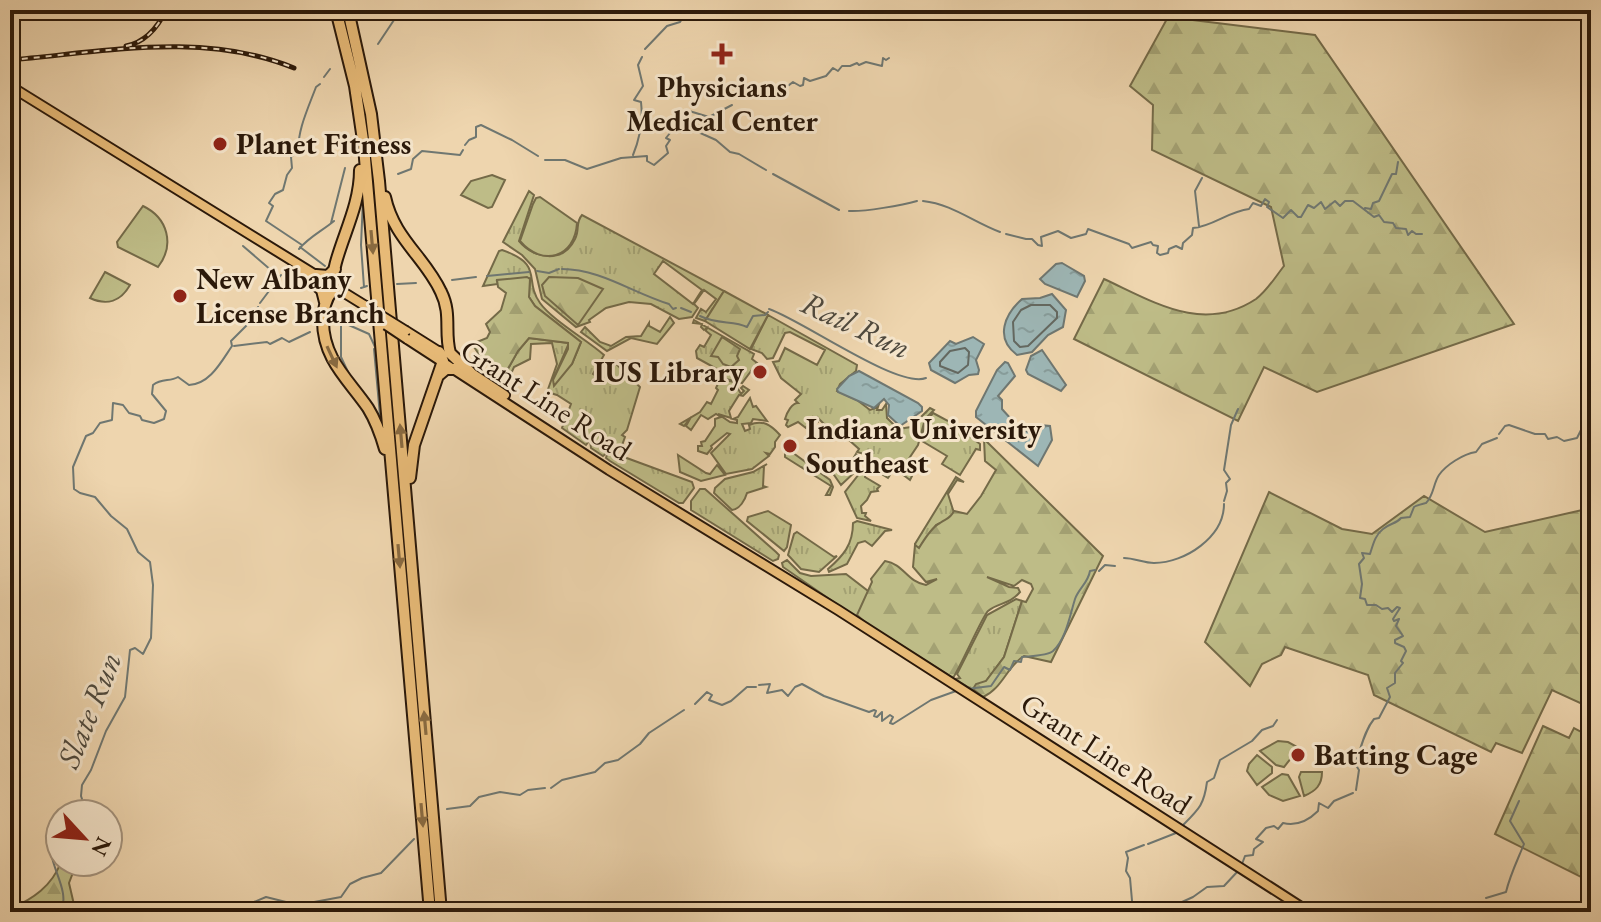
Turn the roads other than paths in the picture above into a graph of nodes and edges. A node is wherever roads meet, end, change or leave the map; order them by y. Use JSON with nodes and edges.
{"nodes":[{"id":1,"x":336,"y":10,"type":"edge"},
{"id":2,"x":348,"y":10,"type":"edge"},
{"id":3,"x":10,"y":86,"type":"edge"},
{"id":4,"x":358,"y":108,"type":"junction"},
{"id":5,"x":374,"y":136,"type":"junction"},
{"id":6,"x":232,"y":223,"type":"junction"},
{"id":7,"x":335,"y":267,"type":"junction"},
{"id":8,"x":301,"y":271,"type":"junction"},
{"id":9,"x":316,"y":275,"type":"junction"},
{"id":10,"x":335,"y":289,"type":"junction"},
{"id":11,"x":325,"y":302,"type":"junction"},
{"id":12,"x":443,"y":355,"type":"junction"},
{"id":13,"x":455,"y":369,"type":"junction"},
{"id":14,"x":470,"y":372,"type":"joint"},
{"id":15,"x":439,"y":375,"type":"junction"},
{"id":16,"x":397,"y":524,"type":"junction"},
{"id":17,"x":411,"y":555,"type":"junction"},
{"id":18,"x":838,"y":610,"type":"junction"},
{"id":19,"x":428,"y":912,"type":"edge"},
{"id":20,"x":441,"y":912,"type":"edge"},
{"id":21,"x":1309,"y":912,"type":"edge"}],
"edges":[{"from":1,"to":4,"type":"highway"},
{"from":2,"to":5,"type":"highway"},
{"from":3,"to":6,"type":"main road","name":"Grant Line Road"},
{"from":4,"to":7,"type":"highway"},
{"from":4,"to":16,"type":"highway","one_way":true},
{"from":5,"to":12,"type":"highway"},
{"from":17,"to":5,"type":"highway","one_way":true},
{"from":6,"to":8,"type":"main road","name":"Grant Line Road"},
{"from":6,"to":9,"type":"main road","name":"Grant Line Road"},
{"from":7,"to":9,"type":"highway"},
{"from":7,"to":10,"type":"highway"},
{"from":8,"to":10,"type":"main road","name":"Grant Line Road"},
{"from":8,"to":11,"type":"highway"},
{"from":9,"to":10,"type":"main road","name":"Grant Line Road"},
{"from":10,"to":11,"type":"highway"},
{"from":10,"to":12,"type":"main road","name":"Grant Line Road","bridge":true},
{"from":11,"to":16,"type":"highway","one_way":true},
{"from":12,"to":13,"type":"main road","name":"Grant Line Road"},
{"from":12,"to":14,"type":"highway"},
{"from":12,"to":15,"type":"highway"},
{"from":13,"to":15,"type":"highway"},
{"from":13,"to":18,"type":"main road","name":"Grant Line Road"},
{"from":14,"to":18,"type":"main road","name":"Grant Line Road"},
{"from":15,"to":17,"type":"highway"},
{"from":16,"to":19,"type":"highway","one_way":true},
{"from":20,"to":17,"type":"highway","one_way":true},
{"from":18,"to":21,"type":"main road","name":"Grant Line Road"}]}
